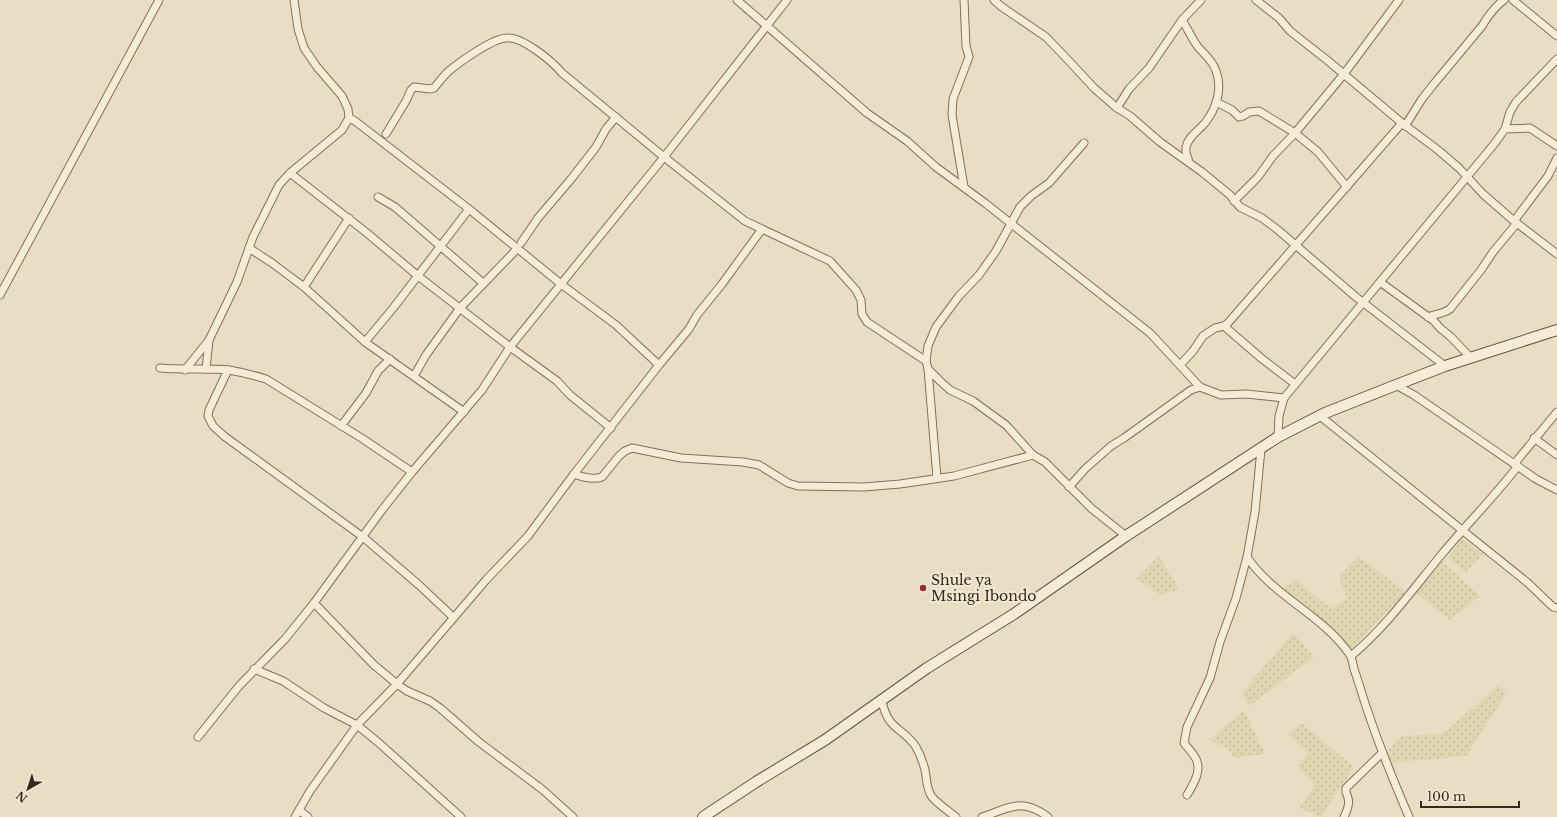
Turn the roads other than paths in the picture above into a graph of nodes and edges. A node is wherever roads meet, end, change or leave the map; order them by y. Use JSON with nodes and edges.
{"nodes":[{"id":1,"x":158,"y":0,"type":"edge"},
{"id":2,"x":294,"y":0,"type":"edge"},
{"id":3,"x":737,"y":0,"type":"edge"},
{"id":4,"x":787,"y":0,"type":"edge"},
{"id":5,"x":964,"y":0,"type":"edge"},
{"id":6,"x":994,"y":0,"type":"edge"},
{"id":7,"x":1201,"y":0,"type":"edge"},
{"id":8,"x":1256,"y":0,"type":"edge"},
{"id":9,"x":1399,"y":0,"type":"edge"},
{"id":10,"x":1504,"y":0,"type":"edge"},
{"id":11,"x":1513,"y":0,"type":"edge"},
{"id":12,"x":1182,"y":20,"type":"junction"},
{"id":13,"x":767,"y":25,"type":"junction"},
{"id":14,"x":1557,"y":36,"type":"edge"},
{"id":15,"x":1557,"y":59,"type":"edge"},
{"id":16,"x":1344,"y":74,"type":"junction"},
{"id":17,"x":1216,"y":102,"type":"junction"},
{"id":18,"x":1117,"y":108,"type":"junction"},
{"id":19,"x":616,"y":117,"type":"junction"},
{"id":20,"x":349,"y":118,"type":"junction"},
{"id":21,"x":1404,"y":125,"type":"junction"},
{"id":22,"x":1505,"y":129,"type":"junction"},
{"id":23,"x":1295,"y":133,"type":"junction"},
{"id":24,"x":386,"y":134,"type":"dead end"},
{"id":25,"x":1084,"y":143,"type":"dead end"},
{"id":26,"x":1557,"y":146,"type":"edge"},
{"id":27,"x":664,"y":157,"type":"junction"},
{"id":28,"x":1557,"y":158,"type":"edge"},
{"id":29,"x":1189,"y":162,"type":"junction"},
{"id":30,"x":290,"y":173,"type":"junction"},
{"id":31,"x":1466,"y":177,"type":"junction"},
{"id":32,"x":964,"y":187,"type":"junction"},
{"id":33,"x":1347,"y":187,"type":"junction"},
{"id":34,"x":378,"y":197,"type":"dead end"},
{"id":35,"x":1234,"y":201,"type":"junction"},
{"id":36,"x":469,"y":209,"type":"junction"},
{"id":37,"x":349,"y":218,"type":"junction"},
{"id":38,"x":1515,"y":222,"type":"junction"},
{"id":39,"x":1011,"y":224,"type":"junction"},
{"id":40,"x":762,"y":229,"type":"junction"},
{"id":41,"x":519,"y":246,"type":"junction"},
{"id":42,"x":1296,"y":246,"type":"junction"},
{"id":43,"x":440,"y":247,"type":"junction"},
{"id":44,"x":249,"y":248,"type":"junction"},
{"id":45,"x":1557,"y":254,"type":"edge"},
{"id":46,"x":418,"y":276,"type":"junction"},
{"id":47,"x":1380,"y":282,"type":"junction"},
{"id":48,"x":483,"y":283,"type":"junction"},
{"id":49,"x":561,"y":284,"type":"junction"},
{"id":50,"x":304,"y":287,"type":"junction"},
{"id":51,"x":0,"y":295,"type":"edge"},
{"id":52,"x":1363,"y":303,"type":"junction"},
{"id":53,"x":460,"y":308,"type":"junction"},
{"id":54,"x":1428,"y":317,"type":"junction"},
{"id":55,"x":1224,"y":326,"type":"junction"},
{"id":56,"x":1557,"y":330,"type":"edge"},
{"id":57,"x":209,"y":340,"type":"junction"},
{"id":58,"x":364,"y":342,"type":"junction"},
{"id":59,"x":510,"y":347,"type":"junction"},
{"id":60,"x":1471,"y":358,"type":"junction"},
{"id":61,"x":390,"y":359,"type":"junction"},
{"id":62,"x":926,"y":361,"type":"junction"},
{"id":63,"x":659,"y":365,"type":"junction"},
{"id":64,"x":1180,"y":365,"type":"junction"},
{"id":65,"x":1445,"y":366,"type":"junction"},
{"id":66,"x":160,"y":368,"type":"dead end"},
{"id":67,"x":206,"y":369,"type":"junction"},
{"id":68,"x":185,"y":370,"type":"junction"},
{"id":69,"x":228,"y":370,"type":"junction"},
{"id":70,"x":928,"y":370,"type":"junction"},
{"id":71,"x":414,"y":376,"type":"junction"},
{"id":72,"x":1295,"y":384,"type":"junction"},
{"id":73,"x":1396,"y":385,"type":"junction"},
{"id":74,"x":1200,"y":388,"type":"junction"},
{"id":75,"x":1284,"y":398,"type":"junction"},
{"id":76,"x":464,"y":412,"type":"junction"},
{"id":77,"x":1557,"y":412,"type":"edge"},
{"id":78,"x":1320,"y":416,"type":"junction"},
{"id":79,"x":341,"y":426,"type":"junction"},
{"id":80,"x":610,"y":428,"type":"junction"},
{"id":81,"x":1278,"y":437,"type":"junction"},
{"id":82,"x":1534,"y":438,"type":"junction"},
{"id":83,"x":1261,"y":449,"type":"junction"},
{"id":84,"x":1033,"y":455,"type":"junction"},
{"id":85,"x":1557,"y":455,"type":"edge"},
{"id":86,"x":1516,"y":464,"type":"junction"},
{"id":87,"x":412,"y":472,"type":"junction"},
{"id":88,"x":574,"y":474,"type":"junction"},
{"id":89,"x":937,"y":478,"type":"junction"},
{"id":90,"x":1069,"y":487,"type":"junction"},
{"id":91,"x":1557,"y":490,"type":"edge"},
{"id":92,"x":1463,"y":530,"type":"junction"},
{"id":93,"x":1126,"y":536,"type":"junction"},
{"id":94,"x":362,"y":537,"type":"junction"},
{"id":95,"x":1247,"y":557,"type":"junction"},
{"id":96,"x":314,"y":603,"type":"junction"},
{"id":97,"x":1557,"y":608,"type":"edge"},
{"id":98,"x":454,"y":617,"type":"junction"},
{"id":99,"x":1351,"y":656,"type":"junction"},
{"id":100,"x":254,"y":670,"type":"junction"},
{"id":101,"x":397,"y":684,"type":"junction"},
{"id":102,"x":882,"y":701,"type":"junction"},
{"id":103,"x":357,"y":725,"type":"junction"},
{"id":104,"x":198,"y":737,"type":"dead end"},
{"id":105,"x":1382,"y":753,"type":"junction"},
{"id":106,"x":1186,"y":795,"type":"dead end"},
{"id":107,"x":299,"y":810,"type":"junction"},
{"id":108,"x":295,"y":817,"type":"edge"},
{"id":109,"x":308,"y":817,"type":"edge"},
{"id":110,"x":461,"y":817,"type":"edge"},
{"id":111,"x":573,"y":817,"type":"edge"},
{"id":112,"x":703,"y":817,"type":"edge"},
{"id":113,"x":956,"y":817,"type":"edge"},
{"id":114,"x":982,"y":817,"type":"edge"},
{"id":115,"x":1048,"y":817,"type":"edge"},
{"id":116,"x":1344,"y":817,"type":"edge"},
{"id":117,"x":1409,"y":817,"type":"edge"}],
"edges":[{"from":1,"to":51,"type":"street"},
{"from":2,"to":20,"type":"street"},
{"from":3,"to":13,"type":"street"},
{"from":4,"to":13,"type":"street"},
{"from":5,"to":32,"type":"street"},
{"from":6,"to":18,"type":"street"},
{"from":7,"to":12,"type":"street"},
{"from":8,"to":16,"type":"street"},
{"from":9,"to":16,"type":"street"},
{"from":10,"to":21,"type":"street"},
{"from":11,"to":14,"type":"street"},
{"from":12,"to":17,"type":"street"},
{"from":12,"to":18,"type":"street"},
{"from":13,"to":27,"type":"street"},
{"from":13,"to":32,"type":"street"},
{"from":15,"to":22,"type":"street"},
{"from":16,"to":21,"type":"street"},
{"from":16,"to":23,"type":"street"},
{"from":17,"to":23,"type":"street"},
{"from":17,"to":29,"type":"street"},
{"from":18,"to":29,"type":"street"},
{"from":19,"to":24,"type":"street"},
{"from":19,"to":27,"type":"street"},
{"from":19,"to":41,"type":"street"},
{"from":20,"to":30,"type":"street"},
{"from":20,"to":36,"type":"street"},
{"from":21,"to":31,"type":"street"},
{"from":21,"to":33,"type":"street"},
{"from":22,"to":26,"type":"street"},
{"from":22,"to":31,"type":"street"},
{"from":23,"to":33,"type":"street"},
{"from":23,"to":35,"type":"street"},
{"from":25,"to":39,"type":"street"},
{"from":27,"to":40,"type":"street"},
{"from":27,"to":49,"type":"street"},
{"from":28,"to":38,"type":"street"},
{"from":29,"to":35,"type":"street"},
{"from":30,"to":37,"type":"street"},
{"from":30,"to":44,"type":"street"},
{"from":31,"to":38,"type":"street"},
{"from":31,"to":47,"type":"street"},
{"from":32,"to":39,"type":"street"},
{"from":33,"to":42,"type":"street"},
{"from":34,"to":43,"type":"street"},
{"from":35,"to":42,"type":"street"},
{"from":36,"to":41,"type":"street"},
{"from":36,"to":43,"type":"street"},
{"from":37,"to":46,"type":"street"},
{"from":37,"to":50,"type":"street"},
{"from":38,"to":45,"type":"street"},
{"from":38,"to":54,"type":"street"},
{"from":39,"to":62,"type":"street"},
{"from":39,"to":64,"type":"street"},
{"from":40,"to":62,"type":"street"},
{"from":40,"to":63,"type":"street"},
{"from":41,"to":48,"type":"street"},
{"from":41,"to":49,"type":"street"},
{"from":42,"to":52,"type":"street"},
{"from":42,"to":55,"type":"street"},
{"from":43,"to":46,"type":"street"},
{"from":43,"to":48,"type":"street"},
{"from":44,"to":50,"type":"street"},
{"from":44,"to":57,"type":"street"},
{"from":46,"to":53,"type":"street"},
{"from":46,"to":58,"type":"street"},
{"from":47,"to":52,"type":"street"},
{"from":47,"to":54,"type":"street"},
{"from":48,"to":53,"type":"street"},
{"from":49,"to":59,"type":"street"},
{"from":49,"to":63,"type":"street"},
{"from":50,"to":58,"type":"street"},
{"from":52,"to":65,"type":"street"},
{"from":52,"to":72,"type":"street"},
{"from":53,"to":59,"type":"street"},
{"from":53,"to":71,"type":"street"},
{"from":54,"to":60,"type":"street"},
{"from":55,"to":64,"type":"street"},
{"from":55,"to":72,"type":"street"},
{"from":56,"to":60,"type":"main road"},
{"from":57,"to":67,"type":"street"},
{"from":57,"to":68,"type":"street"},
{"from":58,"to":61,"type":"street"},
{"from":59,"to":76,"type":"street"},
{"from":59,"to":80,"type":"street"},
{"from":60,"to":65,"type":"main road"},
{"from":61,"to":71,"type":"street"},
{"from":61,"to":79,"type":"street"},
{"from":62,"to":70,"type":"street"},
{"from":63,"to":80,"type":"street"},
{"from":64,"to":74,"type":"street"},
{"from":65,"to":73,"type":"main road"},
{"from":66,"to":68,"type":"street"},
{"from":67,"to":68,"type":"street"},
{"from":67,"to":69,"type":"street"},
{"from":69,"to":79,"type":"street"},
{"from":69,"to":94,"type":"street"},
{"from":70,"to":84,"type":"street"},
{"from":70,"to":89,"type":"street"},
{"from":71,"to":76,"type":"street"},
{"from":72,"to":75,"type":"street"},
{"from":73,"to":78,"type":"main road"},
{"from":73,"to":86,"type":"street"},
{"from":74,"to":75,"type":"street"},
{"from":74,"to":90,"type":"street"},
{"from":75,"to":81,"type":"street"},
{"from":76,"to":87,"type":"street"},
{"from":77,"to":82,"type":"street"},
{"from":78,"to":81,"type":"main road"},
{"from":78,"to":92,"type":"street"},
{"from":79,"to":87,"type":"street"},
{"from":80,"to":88,"type":"street"},
{"from":81,"to":83,"type":"main road"},
{"from":82,"to":85,"type":"street"},
{"from":82,"to":86,"type":"street"},
{"from":83,"to":93,"type":"main road"},
{"from":83,"to":95,"type":"street"},
{"from":84,"to":89,"type":"street"},
{"from":84,"to":90,"type":"street"},
{"from":86,"to":91,"type":"street"},
{"from":86,"to":92,"type":"street"},
{"from":87,"to":94,"type":"street"},
{"from":88,"to":89,"type":"street"},
{"from":88,"to":98,"type":"street"},
{"from":90,"to":93,"type":"street"},
{"from":92,"to":97,"type":"street"},
{"from":92,"to":99,"type":"street"},
{"from":93,"to":102,"type":"main road"},
{"from":94,"to":96,"type":"street"},
{"from":94,"to":98,"type":"street"},
{"from":95,"to":99,"type":"street"},
{"from":95,"to":106,"type":"street"},
{"from":96,"to":100,"type":"street"},
{"from":96,"to":101,"type":"street"},
{"from":98,"to":101,"type":"street"},
{"from":99,"to":105,"type":"street"},
{"from":100,"to":103,"type":"street"},
{"from":100,"to":104,"type":"street"},
{"from":101,"to":103,"type":"street"},
{"from":101,"to":111,"type":"street"},
{"from":102,"to":112,"type":"main road"},
{"from":102,"to":113,"type":"street"},
{"from":103,"to":107,"type":"street"},
{"from":103,"to":110,"type":"street"},
{"from":105,"to":116,"type":"street"},
{"from":105,"to":117,"type":"street"},
{"from":107,"to":108,"type":"street"},
{"from":107,"to":109,"type":"street"},
{"from":114,"to":115,"type":"street"}]}
